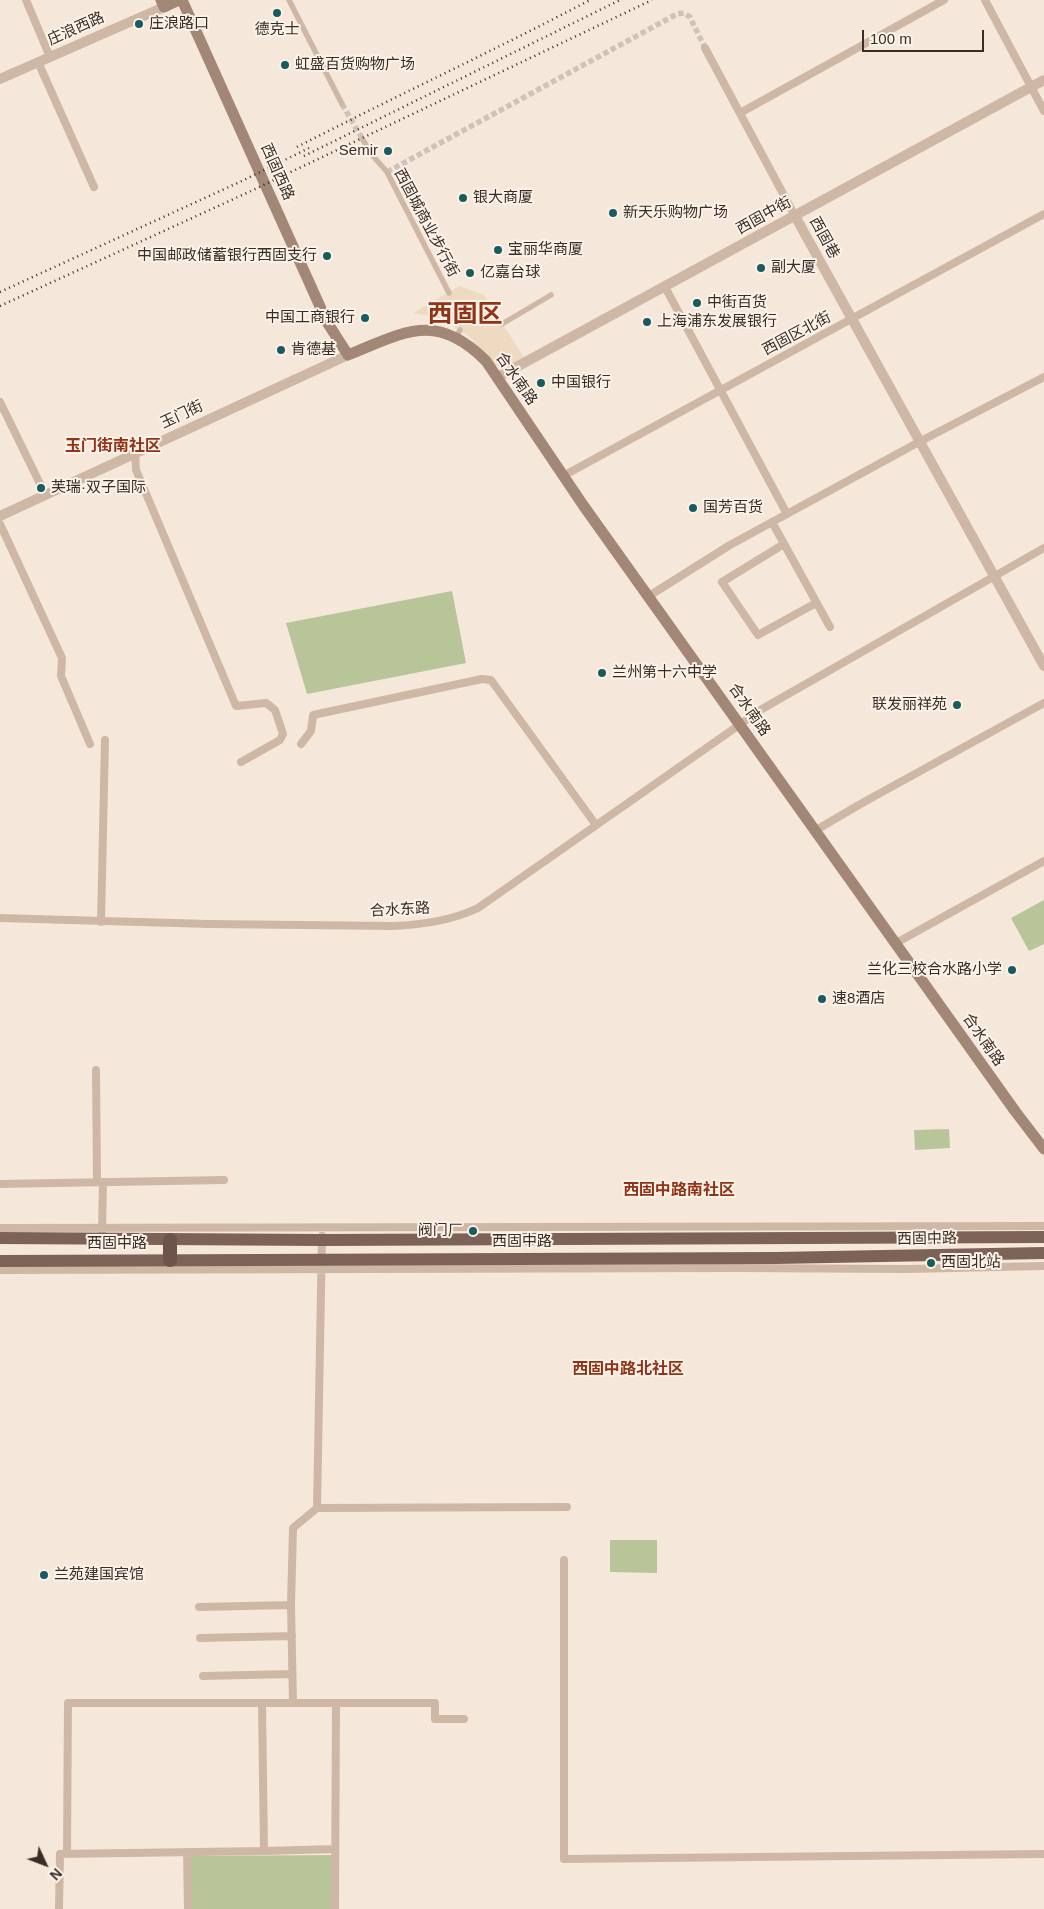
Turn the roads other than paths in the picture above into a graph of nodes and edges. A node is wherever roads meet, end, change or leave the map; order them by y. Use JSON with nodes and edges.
{"nodes":[{"id":1,"x":26,"y":0,"type":"edge"},
{"id":2,"x":181,"y":0,"type":"edge"},
{"id":3,"x":289,"y":0,"type":"edge"},
{"id":4,"x":944,"y":0,"type":"edge"},
{"id":5,"x":985,"y":0,"type":"edge"},
{"id":6,"x":163,"y":4,"type":"edge"},
{"id":7,"x":705,"y":48,"type":"tunnel mouth"},
{"id":8,"x":50,"y":57,"type":"junction"},
{"id":9,"x":38,"y":62,"type":"junction"},
{"id":10,"x":0,"y":79,"type":"edge"},
{"id":11,"x":1044,"y":80,"type":"edge"},
{"id":12,"x":1032,"y":87,"type":"junction"},
{"id":13,"x":342,"y":104,"type":"tunnel mouth"},
{"id":14,"x":1044,"y":111,"type":"edge"},
{"id":15,"x":740,"y":113,"type":"junction"},
{"id":16,"x":363,"y":140,"type":"tunnel mouth"},
{"id":17,"x":94,"y":187,"type":"dead end"},
{"id":18,"x":1044,"y":214,"type":"edge"},
{"id":19,"x":795,"y":216,"type":"junction"},
{"id":20,"x":665,"y":287,"type":"junction"},
{"id":21,"x":449,"y":293,"type":"dead end"},
{"id":22,"x":551,"y":295,"type":"dead end"},
{"id":23,"x":852,"y":320,"type":"junction"},
{"id":24,"x":502,"y":324,"type":"dead end"},
{"id":25,"x":348,"y":355,"type":"junction"},
{"id":26,"x":498,"y":377,"type":"junction"},
{"id":27,"x":1044,"y":377,"type":"edge"},
{"id":28,"x":721,"y":390,"type":"junction"},
{"id":29,"x":0,"y":402,"type":"edge"},
{"id":30,"x":920,"y":442,"type":"junction"},
{"id":31,"x":135,"y":453,"type":"junction"},
{"id":32,"x":563,"y":476,"type":"junction"},
{"id":33,"x":45,"y":494,"type":"junction"},
{"id":34,"x":787,"y":514,"type":"junction"},
{"id":35,"x":0,"y":516,"type":"edge"},
{"id":36,"x":772,"y":522,"type":"junction"},
{"id":37,"x":0,"y":524,"type":"edge"},
{"id":38,"x":784,"y":544,"type":"junction"},
{"id":39,"x":1044,"y":548,"type":"edge"},
{"id":40,"x":994,"y":576,"type":"junction"},
{"id":41,"x":649,"y":596,"type":"junction"},
{"id":42,"x":816,"y":603,"type":"junction"},
{"id":43,"x":830,"y":627,"type":"dead end"},
{"id":44,"x":1044,"y":666,"type":"edge"},
{"id":45,"x":1044,"y":703,"type":"edge"},
{"id":46,"x":740,"y":724,"type":"junction"},
{"id":47,"x":106,"y":740,"type":"dead end"},
{"id":48,"x":90,"y":744,"type":"dead end"},
{"id":49,"x":301,"y":744,"type":"dead end"},
{"id":50,"x":240,"y":762,"type":"dead end"},
{"id":51,"x":596,"y":825,"type":"junction"},
{"id":52,"x":816,"y":830,"type":"junction"},
{"id":53,"x":1044,"y":861,"type":"edge"},
{"id":54,"x":0,"y":918,"type":"edge"},
{"id":55,"x":101,"y":922,"type":"junction"},
{"id":56,"x":896,"y":943,"type":"junction"},
{"id":57,"x":96,"y":1070,"type":"dead end"},
{"id":58,"x":1044,"y":1149,"type":"edge"},
{"id":59,"x":224,"y":1180,"type":"dead end"},
{"id":60,"x":100,"y":1182,"type":"junction"},
{"id":61,"x":0,"y":1184,"type":"edge"},
{"id":62,"x":0,"y":1228,"type":"edge"},
{"id":63,"x":1043,"y":1233,"type":"edge"},
{"id":64,"x":102,"y":1234,"type":"junction"},
{"id":65,"x":322,"y":1234,"type":"junction"},
{"id":66,"x":0,"y":1238,"type":"edge"},
{"id":67,"x":775,"y":1239,"type":"junction"},
{"id":68,"x":170,"y":1240,"type":"junction"},
{"id":69,"x":1044,"y":1253,"type":"edge"},
{"id":70,"x":776,"y":1258,"type":"junction"},
{"id":71,"x":170,"y":1260,"type":"junction"},
{"id":72,"x":0,"y":1261,"type":"edge"},
{"id":73,"x":322,"y":1264,"type":"junction"},
{"id":74,"x":1044,"y":1266,"type":"edge"},
{"id":75,"x":0,"y":1270,"type":"edge"},
{"id":76,"x":567,"y":1507,"type":"dead end"},
{"id":77,"x":318,"y":1508,"type":"junction"},
{"id":78,"x":564,"y":1560,"type":"dead end"},
{"id":79,"x":291,"y":1605,"type":"junction"},
{"id":80,"x":199,"y":1607,"type":"dead end"},
{"id":81,"x":292,"y":1636,"type":"junction"},
{"id":82,"x":200,"y":1638,"type":"dead end"},
{"id":83,"x":292,"y":1674,"type":"junction"},
{"id":84,"x":203,"y":1676,"type":"dead end"},
{"id":85,"x":262,"y":1703,"type":"junction"},
{"id":86,"x":293,"y":1703,"type":"junction"},
{"id":87,"x":336,"y":1703,"type":"junction"},
{"id":88,"x":464,"y":1719,"type":"dead end"},
{"id":89,"x":335,"y":1849,"type":"junction"},
{"id":90,"x":264,"y":1851,"type":"junction"},
{"id":91,"x":187,"y":1852,"type":"junction"},
{"id":92,"x":67,"y":1854,"type":"junction"},
{"id":93,"x":1044,"y":1854,"type":"edge"},
{"id":94,"x":59,"y":1909,"type":"edge"},
{"id":95,"x":188,"y":1909,"type":"edge"},
{"id":96,"x":335,"y":1909,"type":"edge"}],
"edges":[{"from":1,"to":8,"type":"street"},
{"from":2,"to":6,"type":"main road"},
{"from":2,"to":25,"type":"main road","name":"西固西路"},
{"from":3,"to":13,"type":"street"},
{"from":4,"to":15,"type":"street"},
{"from":5,"to":12,"type":"street"},
{"from":6,"to":8,"type":"street","name":"庄浪西路"},
{"from":7,"to":15,"type":"street","name":"西固巷"},
{"from":8,"to":9,"type":"street","name":"庄浪西路"},
{"from":9,"to":10,"type":"street","name":"庄浪西路"},
{"from":9,"to":17,"type":"street"},
{"from":11,"to":12,"type":"street","name":"西固中街"},
{"from":12,"to":14,"type":"street"},
{"from":12,"to":19,"type":"street","name":"西固中街"},
{"from":15,"to":19,"type":"street","name":"西固巷"},
{"from":16,"to":21,"type":"street","name":"西固城商业步行街"},
{"from":18,"to":23,"type":"street","name":"西固区北街"},
{"from":19,"to":20,"type":"street","name":"西固中街"},
{"from":19,"to":23,"type":"street","name":"西固巷"},
{"from":20,"to":26,"type":"street","name":"西固中街"},
{"from":20,"to":28,"type":"street"},
{"from":22,"to":24,"type":"street"},
{"from":23,"to":28,"type":"street","name":"西固区北街"},
{"from":23,"to":30,"type":"street","name":"西固巷"},
{"from":25,"to":26,"type":"main road","name":"合水南路"},
{"from":25,"to":31,"type":"street","name":"玉门街"},
{"from":26,"to":32,"type":"main road","name":"合水南路"},
{"from":27,"to":30,"type":"street"},
{"from":28,"to":32,"type":"street","name":"西固区北街"},
{"from":28,"to":34,"type":"street"},
{"from":29,"to":33,"type":"street"},
{"from":30,"to":34,"type":"street"},
{"from":30,"to":40,"type":"street","name":"西固巷"},
{"from":31,"to":33,"type":"street","name":"玉门街"},
{"from":31,"to":50,"type":"street"},
{"from":32,"to":41,"type":"main road","name":"合水南路"},
{"from":33,"to":35,"type":"street","name":"玉门街"},
{"from":34,"to":36,"type":"street"},
{"from":36,"to":38,"type":"street"},
{"from":36,"to":41,"type":"street"},
{"from":37,"to":48,"type":"street"},
{"from":38,"to":42,"type":"street"},
{"from":38,"to":42,"type":"street"},
{"from":39,"to":40,"type":"street"},
{"from":40,"to":44,"type":"street","name":"西固巷"},
{"from":40,"to":46,"type":"street","name":"合水东路"},
{"from":41,"to":46,"type":"main road","name":"合水南路"},
{"from":42,"to":43,"type":"street"},
{"from":45,"to":52,"type":"street"},
{"from":46,"to":51,"type":"street","name":"合水东路"},
{"from":46,"to":52,"type":"main road","name":"合水南路"},
{"from":47,"to":55,"type":"street"},
{"from":49,"to":51,"type":"street"},
{"from":51,"to":55,"type":"street","name":"合水东路"},
{"from":52,"to":56,"type":"main road","name":"合水南路"},
{"from":53,"to":56,"type":"street"},
{"from":54,"to":55,"type":"street","name":"合水东路"},
{"from":56,"to":58,"type":"main road","name":"合水南路"},
{"from":57,"to":60,"type":"street"},
{"from":59,"to":60,"type":"street"},
{"from":60,"to":61,"type":"street"},
{"from":60,"to":64,"type":"street"},
{"from":62,"to":64,"type":"street"},
{"from":63,"to":65,"type":"street"},
{"from":63,"to":67,"type":"main road","name":"西固中路"},
{"from":64,"to":65,"type":"street"},
{"from":64,"to":66,"type":"main road","name":"西固中路"},
{"from":64,"to":68,"type":"main road","name":"西固中路"},
{"from":65,"to":67,"type":"main road","name":"西固中路"},
{"from":65,"to":68,"type":"main road","name":"西固中路"},
{"from":65,"to":73,"type":"street"},
{"from":67,"to":70,"type":"main road"},
{"from":68,"to":71,"type":"highway"},
{"from":69,"to":70,"type":"main road","name":"西固中路"},
{"from":70,"to":73,"type":"main road","name":"西固中路"},
{"from":71,"to":72,"type":"main road","name":"西固中路"},
{"from":71,"to":73,"type":"main road","name":"西固中路"},
{"from":73,"to":74,"type":"street"},
{"from":73,"to":75,"type":"street"},
{"from":73,"to":77,"type":"street"},
{"from":76,"to":77,"type":"street"},
{"from":77,"to":79,"type":"street"},
{"from":78,"to":93,"type":"street"},
{"from":79,"to":80,"type":"street"},
{"from":79,"to":81,"type":"street"},
{"from":81,"to":82,"type":"street"},
{"from":81,"to":83,"type":"street"},
{"from":83,"to":84,"type":"street"},
{"from":83,"to":86,"type":"street"},
{"from":85,"to":86,"type":"street"},
{"from":85,"to":90,"type":"street"},
{"from":85,"to":92,"type":"street"},
{"from":86,"to":87,"type":"street"},
{"from":87,"to":88,"type":"street"},
{"from":87,"to":89,"type":"street"},
{"from":89,"to":90,"type":"street"},
{"from":89,"to":96,"type":"street"},
{"from":90,"to":91,"type":"street"},
{"from":91,"to":92,"type":"street"},
{"from":91,"to":95,"type":"street"},
{"from":92,"to":94,"type":"street"}]}
